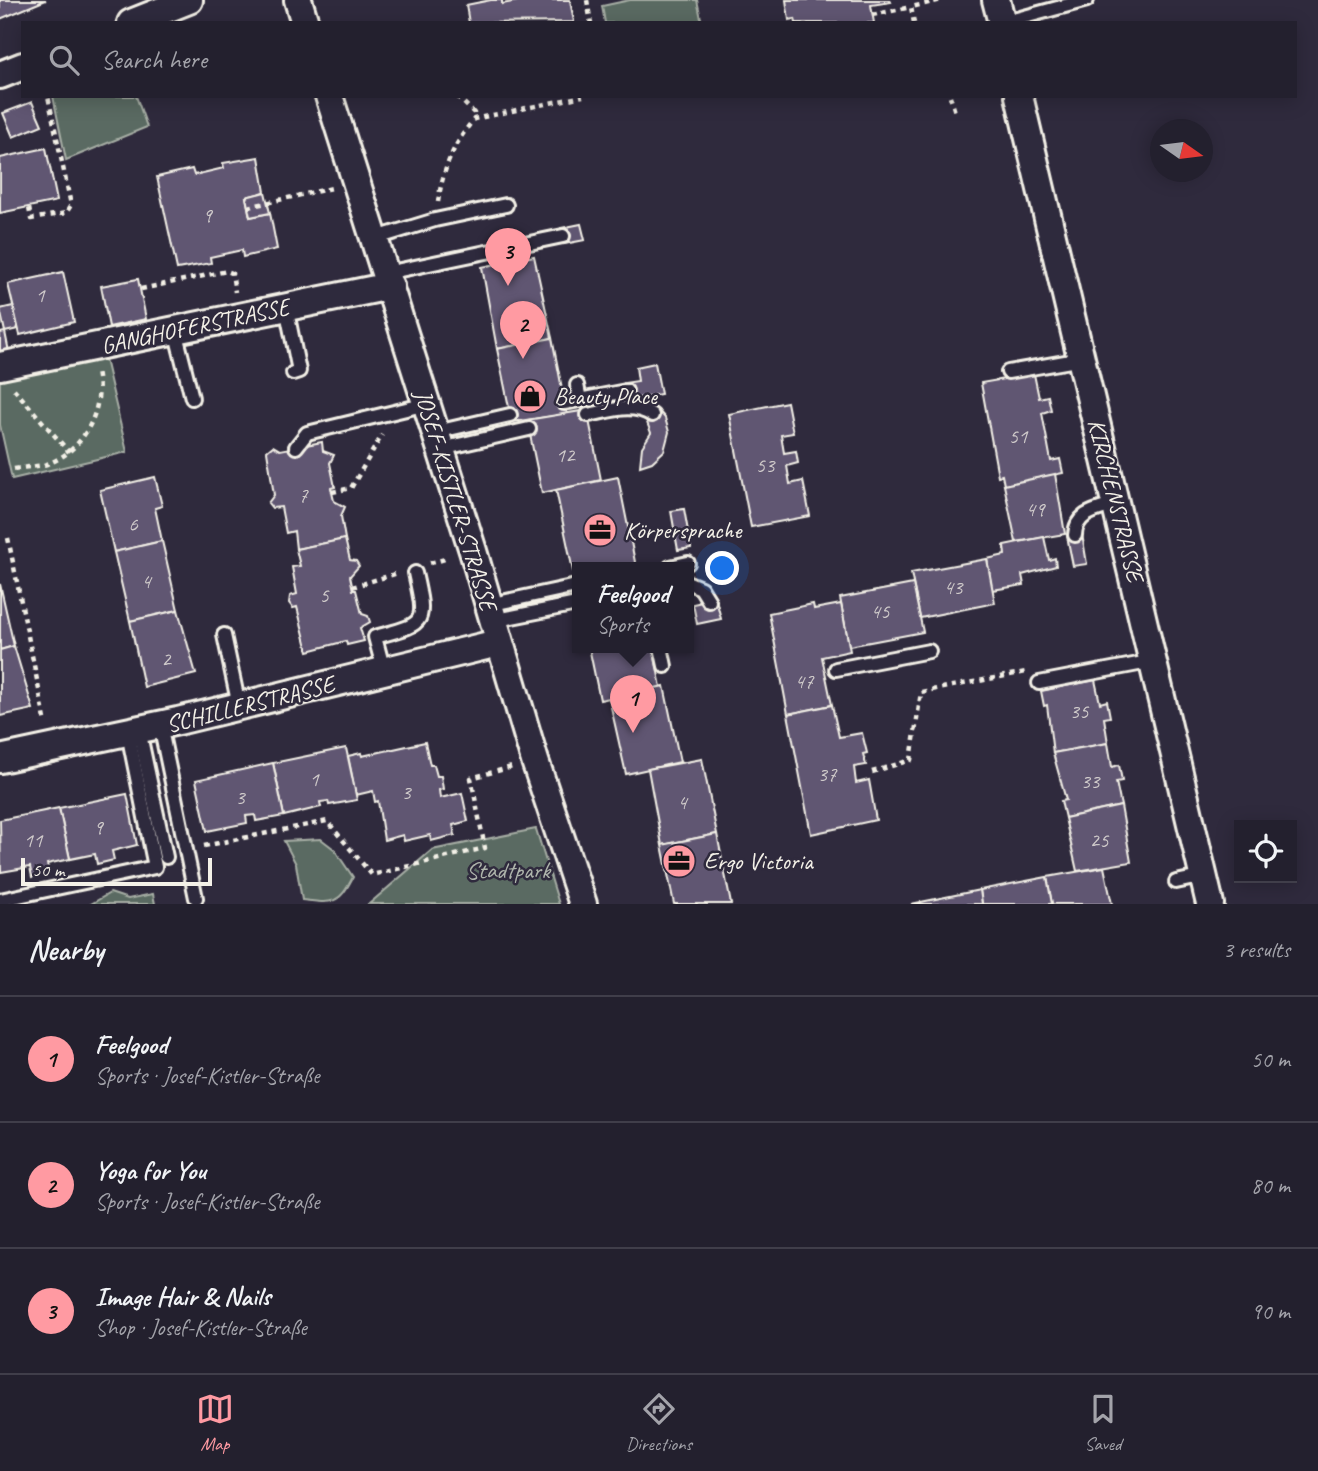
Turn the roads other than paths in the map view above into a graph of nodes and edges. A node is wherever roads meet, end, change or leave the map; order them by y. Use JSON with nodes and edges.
{"nodes":[{"id":1,"x":188,"y":0,"type":"edge"},
{"id":2,"x":298,"y":0,"type":"edge"},
{"id":3,"x":996,"y":0,"type":"edge"},
{"id":4,"x":1087,"y":0,"type":"edge"},
{"id":5,"x":136,"y":21,"type":"edge"},
{"id":6,"x":304,"y":21,"type":"edge"},
{"id":7,"x":1001,"y":21,"type":"edge"},
{"id":8,"x":1009,"y":21,"type":"edge"},
{"id":9,"x":21,"y":67,"type":"edge"},
{"id":10,"x":0,"y":75,"type":"edge"},
{"id":11,"x":330,"y":98,"type":"edge"},
{"id":12,"x":1019,"y":98,"type":"edge"},
{"id":13,"x":506,"y":205,"type":"dead end"},
{"id":14,"x":563,"y":236,"type":"dead end"},
{"id":15,"x":376,"y":238,"type":"junction"},
{"id":16,"x":388,"y":279,"type":"junction"},
{"id":17,"x":286,"y":307,"type":"junction"},
{"id":18,"x":175,"y":330,"type":"junction"},
{"id":19,"x":1082,"y":359,"type":"junction"},
{"id":20,"x":1008,"y":372,"type":"dead end"},
{"id":21,"x":293,"y":373,"type":"dead end"},
{"id":22,"x":4,"y":374,"type":"edge"},
{"id":23,"x":577,"y":385,"type":"dead end"},
{"id":24,"x":626,"y":391,"type":"dead end"},
{"id":25,"x":192,"y":398,"type":"dead end"},
{"id":26,"x":580,"y":400,"type":"junction"},
{"id":27,"x":565,"y":403,"type":"dead end"},
{"id":28,"x":427,"y":404,"type":"junction"},
{"id":29,"x":510,"y":415,"type":"dead end"},
{"id":30,"x":588,"y":415,"type":"dead end"},
{"id":31,"x":652,"y":415,"type":"dead end"},
{"id":32,"x":529,"y":429,"type":"dead end"},
{"id":33,"x":439,"y":441,"type":"junction"},
{"id":34,"x":296,"y":447,"type":"dead end"},
{"id":35,"x":1116,"y":504,"type":"junction"},
{"id":36,"x":1075,"y":535,"type":"dead end"},
{"id":37,"x":415,"y":573,"type":"dead end"},
{"id":38,"x":694,"y":585,"type":"edge"},
{"id":39,"x":572,"y":588,"type":"edge"},
{"id":40,"x":709,"y":601,"type":"dead end"},
{"id":41,"x":572,"y":605,"type":"edge"},
{"id":42,"x":493,"y":623,"type":"junction"},
{"id":43,"x":224,"y":635,"type":"dead end"},
{"id":44,"x":929,"y":651,"type":"dead end"},
{"id":45,"x":662,"y":653,"type":"edge"},
{"id":46,"x":1154,"y":661,"type":"junction"},
{"id":47,"x":665,"y":666,"type":"dead end"},
{"id":48,"x":836,"y":669,"type":"dead end"},
{"id":49,"x":384,"y":671,"type":"junction"},
{"id":50,"x":1039,"y":683,"type":"dead end"},
{"id":51,"x":239,"y":706,"type":"junction"},
{"id":52,"x":143,"y":729,"type":"junction"},
{"id":53,"x":0,"y":759,"type":"edge"},
{"id":54,"x":166,"y":857,"type":"dead end"},
{"id":55,"x":1204,"y":876,"type":"junction"},
{"id":56,"x":1176,"y":882,"type":"dead end"},
{"id":57,"x":196,"y":898,"type":"dead end"},
{"id":58,"x":0,"y":900,"type":"edge"},
{"id":59,"x":583,"y":904,"type":"edge"},
{"id":60,"x":1210,"y":904,"type":"edge"}],
"edges":[{"from":1,"to":5,"type":"street"},
{"from":2,"to":6,"type":"street"},
{"from":3,"to":7,"type":"street"},
{"from":4,"to":8,"type":"lane"},
{"from":9,"to":10,"type":"street"},
{"from":11,"to":15,"type":"street","name":"JOSEF-KISTLER-STRASSE"},
{"from":12,"to":19,"type":"street","name":"KIRCHENSTRASSE"},
{"from":13,"to":15,"type":"lane"},
{"from":14,"to":16,"type":"lane"},
{"from":15,"to":16,"type":"street","name":"JOSEF-KISTLER-STRASSE"},
{"from":16,"to":17,"type":"street","name":"GANGHOFERSTRASSE"},
{"from":16,"to":28,"type":"street","name":"JOSEF-KISTLER-STRASSE"},
{"from":17,"to":18,"type":"street","name":"GANGHOFERSTRASSE"},
{"from":17,"to":21,"type":"lane"},
{"from":18,"to":22,"type":"street","name":"GANGHOFERSTRASSE"},
{"from":18,"to":25,"type":"lane"},
{"from":19,"to":20,"type":"lane"},
{"from":19,"to":35,"type":"street","name":"KIRCHENSTRASSE"},
{"from":23,"to":26,"type":"lane"},
{"from":24,"to":26,"type":"lane"},
{"from":26,"to":27,"type":"lane"},
{"from":28,"to":33,"type":"street","name":"JOSEF-KISTLER-STRASSE"},
{"from":28,"to":34,"type":"lane"},
{"from":29,"to":33,"type":"lane"},
{"from":30,"to":31,"type":"lane"},
{"from":32,"to":33,"type":"lane"},
{"from":33,"to":42,"type":"street","name":"JOSEF-KISTLER-STRASSE"},
{"from":35,"to":36,"type":"lane"},
{"from":35,"to":46,"type":"street","name":"KIRCHENSTRASSE"},
{"from":37,"to":49,"type":"lane"},
{"from":38,"to":40,"type":"lane"},
{"from":39,"to":42,"type":"lane"},
{"from":41,"to":42,"type":"lane"},
{"from":42,"to":49,"type":"street","name":"SCHILLERSTRASSE"},
{"from":42,"to":59,"type":"street","name":"JOSEF-KISTLER-STRASSE"},
{"from":43,"to":51,"type":"lane"},
{"from":44,"to":48,"type":"lane"},
{"from":45,"to":47,"type":"lane"},
{"from":46,"to":50,"type":"lane"},
{"from":46,"to":55,"type":"street","name":"KIRCHENSTRASSE"},
{"from":49,"to":51,"type":"street","name":"SCHILLERSTRASSE"},
{"from":51,"to":52,"type":"street","name":"SCHILLERSTRASSE"},
{"from":52,"to":53,"type":"street","name":"SCHILLERSTRASSE"},
{"from":52,"to":54,"type":"lane"},
{"from":52,"to":57,"type":"lane"},
{"from":52,"to":58,"type":"lane"},
{"from":55,"to":56,"type":"lane"},
{"from":55,"to":60,"type":"street","name":"KIRCHENSTRASSE"}]}
